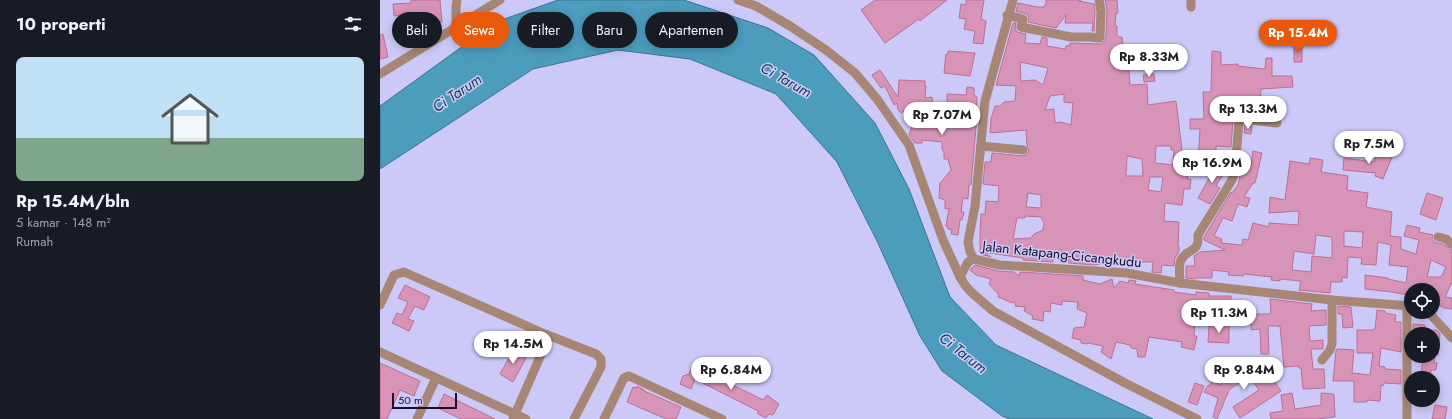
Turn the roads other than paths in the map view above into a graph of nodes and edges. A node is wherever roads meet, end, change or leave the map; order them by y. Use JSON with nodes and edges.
{"nodes":[{"id":1,"x":457,"y":0,"type":"edge"},
{"id":2,"x":500,"y":0,"type":"edge"},
{"id":3,"x":738,"y":0,"type":"edge"},
{"id":4,"x":1012,"y":0,"type":"edge"},
{"id":5,"x":1099,"y":0,"type":"edge"},
{"id":6,"x":456,"y":12,"type":"edge"},
{"id":7,"x":480,"y":12,"type":"edge"},
{"id":8,"x":1007,"y":15,"type":"junction"},
{"id":9,"x":450,"y":31,"type":"edge"},
{"id":10,"x":380,"y":74,"type":"edge"},
{"id":11,"x":1277,"y":123,"type":"dead end"},
{"id":12,"x":981,"y":146,"type":"junction"},
{"id":13,"x":1023,"y":150,"type":"dead end"},
{"id":14,"x":1438,"y":237,"type":"dead end"},
{"id":15,"x":1452,"y":244,"type":"edge"},
{"id":16,"x":974,"y":259,"type":"junction"},
{"id":17,"x":960,"y":277,"type":"junction"},
{"id":18,"x":1180,"y":283,"type":"junction"},
{"id":19,"x":1332,"y":300,"type":"junction"},
{"id":20,"x":380,"y":305,"type":"edge"},
{"id":21,"x":1404,"y":306,"type":"edge"},
{"id":22,"x":1409,"y":319,"type":"edge"},
{"id":23,"x":1435,"y":319,"type":"edge"},
{"id":24,"x":549,"y":336,"type":"junction"},
{"id":25,"x":1452,"y":338,"type":"edge"},
{"id":26,"x":380,"y":352,"type":"edge"},
{"id":27,"x":1322,"y":360,"type":"dead end"},
{"id":28,"x":436,"y":378,"type":"junction"},
{"id":29,"x":703,"y":410,"type":"junction"},
{"id":30,"x":514,"y":417,"type":"edge"},
{"id":31,"x":417,"y":419,"type":"edge"},
{"id":32,"x":526,"y":419,"type":"edge"},
{"id":33,"x":574,"y":419,"type":"edge"},
{"id":34,"x":604,"y":419,"type":"edge"},
{"id":35,"x":699,"y":419,"type":"edge"},
{"id":36,"x":722,"y":419,"type":"edge"},
{"id":37,"x":1197,"y":419,"type":"edge"},
{"id":38,"x":1407,"y":419,"type":"edge"}],
"edges":[{"from":1,"to":6,"type":"street"},
{"from":2,"to":7,"type":"street"},
{"from":3,"to":17,"type":"street"},
{"from":4,"to":8,"type":"street","name":"Jalan Katapang-Cicangkudu"},
{"from":5,"to":8,"type":"street"},
{"from":8,"to":12,"type":"street","name":"Jalan Katapang-Cicangkudu"},
{"from":9,"to":10,"type":"street"},
{"from":11,"to":18,"type":"street"},
{"from":12,"to":13,"type":"street"},
{"from":12,"to":16,"type":"street","name":"Jalan Katapang-Cicangkudu"},
{"from":14,"to":15,"type":"street"},
{"from":16,"to":17,"type":"street"},
{"from":16,"to":18,"type":"street","name":"Jalan Katapang-Cicangkudu"},
{"from":17,"to":37,"type":"street"},
{"from":18,"to":19,"type":"street","name":"Jalan Katapang-Cicangkudu"},
{"from":19,"to":21,"type":"street","name":"Jalan Katapang-Cicangkudu"},
{"from":19,"to":27,"type":"street"},
{"from":20,"to":24,"type":"street"},
{"from":22,"to":38,"type":"street"},
{"from":23,"to":25,"type":"street"},
{"from":24,"to":30,"type":"street"},
{"from":24,"to":33,"type":"street"},
{"from":26,"to":28,"type":"street"},
{"from":28,"to":30,"type":"street"},
{"from":28,"to":31,"type":"street"},
{"from":29,"to":34,"type":"street"},
{"from":29,"to":35,"type":"street"},
{"from":29,"to":36,"type":"street"},
{"from":30,"to":32,"type":"street"}]}
